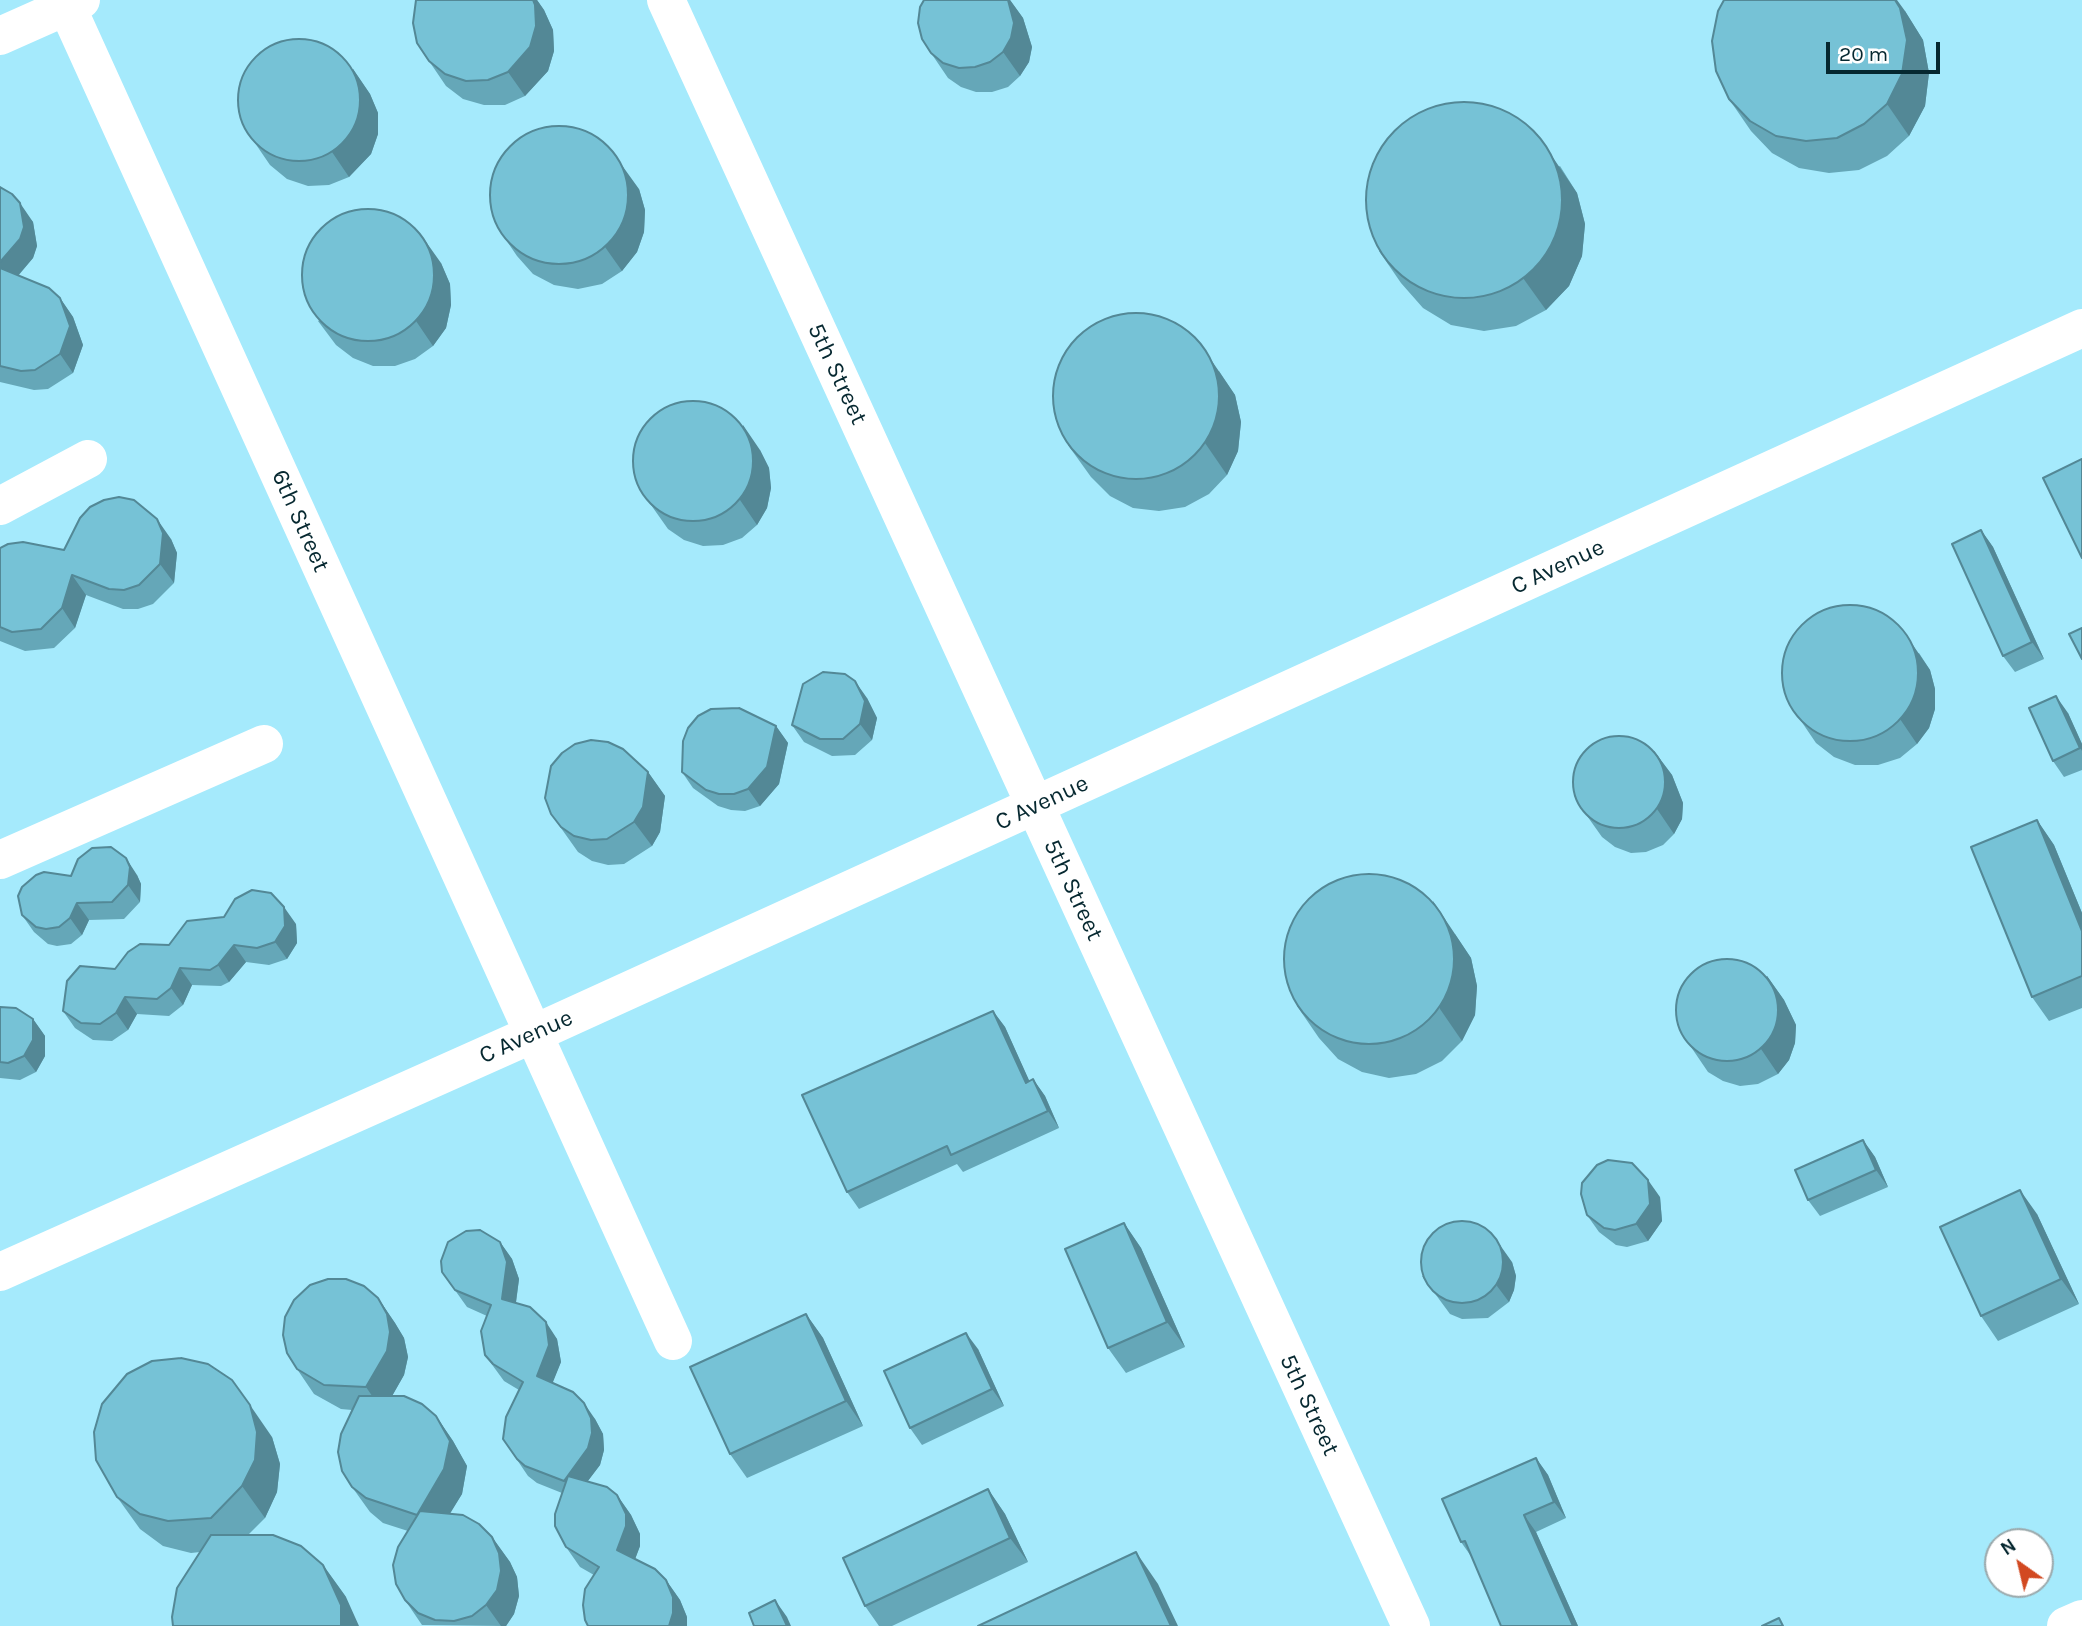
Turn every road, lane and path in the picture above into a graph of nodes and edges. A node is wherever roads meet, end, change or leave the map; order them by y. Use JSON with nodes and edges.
{"nodes":[{"id":1,"x":666,"y":0,"type":"edge"},
{"id":2,"x":74,"y":3,"type":"edge"},
{"id":3,"x":0,"y":36,"type":"edge"},
{"id":4,"x":2082,"y":328,"type":"edge"},
{"id":5,"x":88,"y":458,"type":"dead end"},
{"id":6,"x":0,"y":506,"type":"edge"},
{"id":7,"x":264,"y":744,"type":"dead end"},
{"id":8,"x":1034,"y":806,"type":"junction"},
{"id":9,"x":0,"y":860,"type":"edge"},
{"id":10,"x":533,"y":1034,"type":"junction"},
{"id":11,"x":0,"y":1272,"type":"edge"},
{"id":12,"x":673,"y":1341,"type":"dead end"},
{"id":13,"x":2082,"y":1619,"type":"edge"},
{"id":14,"x":1410,"y":1626,"type":"edge"},
{"id":15,"x":2066,"y":1626,"type":"edge"}],
"edges":[{"from":1,"to":8,"type":"lane","name":"5th Street"},
{"from":2,"to":3,"type":"lane"},
{"from":2,"to":10,"type":"lane","name":"6th Street"},
{"from":4,"to":8,"type":"lane","name":"C Avenue"},
{"from":5,"to":6,"type":"lane"},
{"from":7,"to":9,"type":"lane"},
{"from":8,"to":10,"type":"lane","name":"C Avenue"},
{"from":8,"to":14,"type":"lane","name":"5th Street"},
{"from":10,"to":11,"type":"lane","name":"C Avenue"},
{"from":10,"to":12,"type":"lane","name":"6th Street"},
{"from":13,"to":15,"type":"lane"}]}
